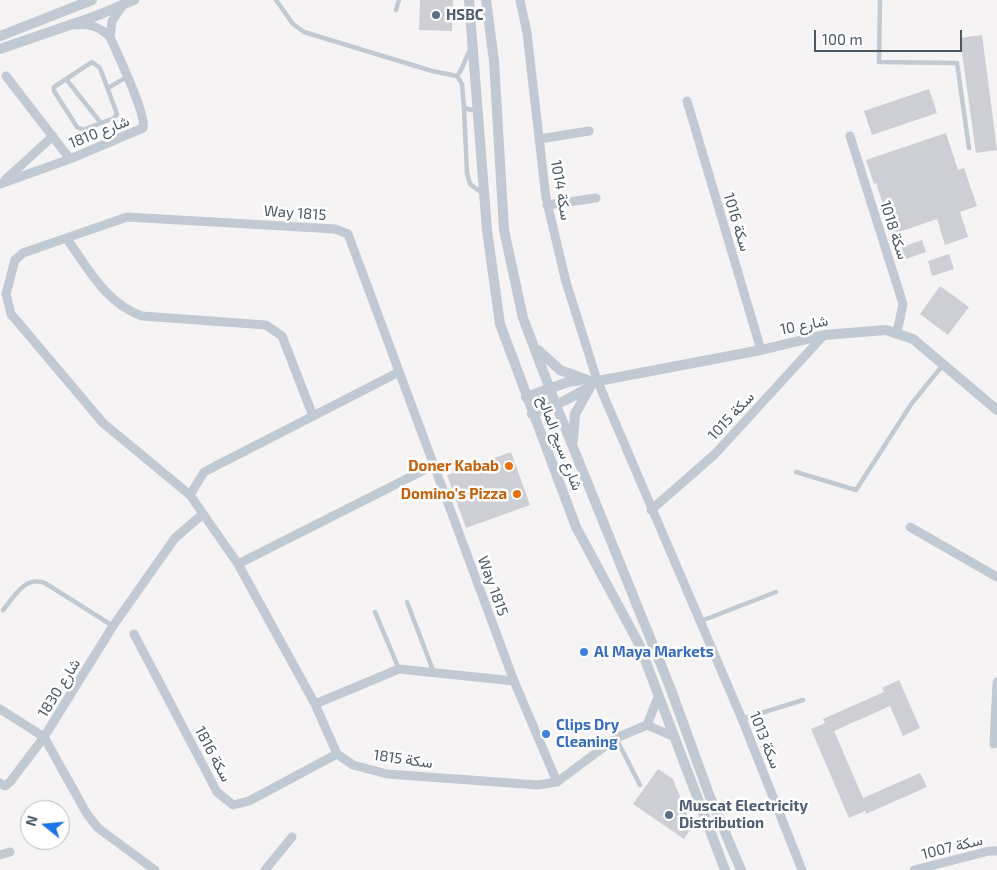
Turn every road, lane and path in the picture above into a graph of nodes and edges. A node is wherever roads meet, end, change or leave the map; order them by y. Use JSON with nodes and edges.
{"nodes":[{"id":1,"x":92,"y":0,"type":"edge"},
{"id":2,"x":134,"y":0,"type":"edge"},
{"id":3,"x":276,"y":0,"type":"edge"},
{"id":4,"x":399,"y":0,"type":"edge"},
{"id":5,"x":469,"y":0,"type":"edge"},
{"id":6,"x":486,"y":0,"type":"edge"},
{"id":7,"x":520,"y":0,"type":"edge"},
{"id":8,"x":880,"y":0,"type":"edge"},
{"id":9,"x":123,"y":5,"type":"junction"},
{"id":10,"x":396,"y":10,"type":"dead end"},
{"id":11,"x":72,"y":25,"type":"junction"},
{"id":12,"x":0,"y":36,"type":"edge"},
{"id":13,"x":110,"y":37,"type":"junction"},
{"id":14,"x":472,"y":48,"type":"junction"},
{"id":15,"x":0,"y":49,"type":"edge"},
{"id":16,"x":6,"y":76,"type":"dead end"},
{"id":17,"x":457,"y":76,"type":"junction"},
{"id":18,"x":127,"y":77,"type":"junction"},
{"id":19,"x":66,"y":79,"type":"junction"},
{"id":20,"x":108,"y":88,"type":"junction"},
{"id":21,"x":687,"y":101,"type":"dead end"},
{"id":22,"x":464,"y":108,"type":"junction"},
{"id":23,"x":476,"y":111,"type":"junction"},
{"id":24,"x":101,"y":123,"type":"junction"},
{"id":25,"x":589,"y":131,"type":"dead end"},
{"id":26,"x":53,"y":136,"type":"junction"},
{"id":27,"x":850,"y":136,"type":"dead end"},
{"id":28,"x":539,"y":139,"type":"junction"},
{"id":29,"x":969,"y":148,"type":"dead end"},
{"id":30,"x":70,"y":159,"type":"junction"},
{"id":31,"x":0,"y":183,"type":"edge"},
{"id":32,"x":483,"y":194,"type":"junction"},
{"id":33,"x":596,"y":198,"type":"dead end"},
{"id":34,"x":547,"y":205,"type":"junction"},
{"id":35,"x":67,"y":239,"type":"junction"},
{"id":36,"x":897,"y":332,"type":"junction"},
{"id":37,"x":824,"y":335,"type":"junction"},
{"id":38,"x":535,"y":346,"type":"junction"},
{"id":39,"x":761,"y":350,"type":"junction"},
{"id":40,"x":943,"y":364,"type":"junction"},
{"id":41,"x":398,"y":372,"type":"junction"},
{"id":42,"x":591,"y":382,"type":"junction"},
{"id":43,"x":549,"y":388,"type":"junction"},
{"id":44,"x":526,"y":397,"type":"junction"},
{"id":45,"x":556,"y":405,"type":"junction"},
{"id":46,"x":997,"y":410,"type":"edge"},
{"id":47,"x":532,"y":414,"type":"junction"},
{"id":48,"x":313,"y":416,"type":"junction"},
{"id":49,"x":574,"y":449,"type":"junction"},
{"id":50,"x":434,"y":465,"type":"junction"},
{"id":51,"x":796,"y":472,"type":"dead end"},
{"id":52,"x":190,"y":495,"type":"junction"},
{"id":53,"x":651,"y":510,"type":"junction"},
{"id":54,"x":203,"y":514,"type":"junction"},
{"id":55,"x":910,"y":527,"type":"dead end"},
{"id":56,"x":238,"y":564,"type":"junction"},
{"id":57,"x":997,"y":577,"type":"edge"},
{"id":58,"x":776,"y":592,"type":"dead end"},
{"id":59,"x":407,"y":602,"type":"dead end"},
{"id":60,"x":3,"y":610,"type":"dead end"},
{"id":61,"x":375,"y":612,"type":"dead end"},
{"id":62,"x":700,"y":621,"type":"junction"},
{"id":63,"x":113,"y":626,"type":"junction"},
{"id":64,"x":134,"y":634,"type":"dead end"},
{"id":65,"x":399,"y":669,"type":"junction"},
{"id":66,"x":434,"y":673,"type":"junction"},
{"id":67,"x":514,"y":681,"type":"junction"},
{"id":68,"x":997,"y":682,"type":"edge"},
{"id":69,"x":658,"y":697,"type":"junction"},
{"id":70,"x":804,"y":700,"type":"dead end"},
{"id":71,"x":316,"y":704,"type":"junction"},
{"id":72,"x":0,"y":709,"type":"edge"},
{"id":73,"x":742,"y":720,"type":"junction"},
{"id":74,"x":647,"y":725,"type":"junction"},
{"id":75,"x":672,"y":736,"type":"junction"},
{"id":76,"x":44,"y":737,"type":"junction"},
{"id":77,"x":616,"y":738,"type":"junction"},
{"id":78,"x":994,"y":744,"type":"dead end"},
{"id":79,"x":337,"y":754,"type":"junction"},
{"id":80,"x":557,"y":782,"type":"junction"},
{"id":81,"x":0,"y":783,"type":"edge"},
{"id":82,"x":640,"y":785,"type":"dead end"},
{"id":83,"x":292,"y":837,"type":"dead end"},
{"id":84,"x":997,"y":851,"type":"edge"},
{"id":85,"x":10,"y":852,"type":"dead end"},
{"id":86,"x":0,"y":855,"type":"edge"},
{"id":87,"x":155,"y":870,"type":"edge"},
{"id":88,"x":264,"y":870,"type":"edge"},
{"id":89,"x":725,"y":870,"type":"edge"},
{"id":90,"x":742,"y":870,"type":"edge"},
{"id":91,"x":802,"y":870,"type":"edge"},
{"id":92,"x":914,"y":870,"type":"edge"}],
"edges":[{"from":1,"to":12,"type":"street"},
{"from":2,"to":9,"type":"street"},
{"from":3,"to":17,"type":"lane"},
{"from":4,"to":10,"type":"lane"},
{"from":5,"to":14,"type":"street","name":"شارع سيح المالح"},
{"from":6,"to":38,"type":"street","name":"شارع سيح المالح"},
{"from":7,"to":28,"type":"street","name":"سكة 1014"},
{"from":8,"to":29,"type":"lane"},
{"from":9,"to":11,"type":"street"},
{"from":9,"to":13,"type":"street"},
{"from":11,"to":13,"type":"street"},
{"from":11,"to":15,"type":"street"},
{"from":13,"to":18,"type":"street","name":"شارع 1810"},
{"from":14,"to":17,"type":"lane"},
{"from":14,"to":23,"type":"street","name":"شارع سيح المالح"},
{"from":16,"to":26,"type":"street"},
{"from":17,"to":22,"type":"lane"},
{"from":18,"to":20,"type":"lane"},
{"from":18,"to":30,"type":"street","name":"شارع 1810"},
{"from":19,"to":20,"type":"lane"},
{"from":19,"to":24,"type":"lane"},
{"from":19,"to":24,"type":"lane"},
{"from":20,"to":24,"type":"lane"},
{"from":21,"to":39,"type":"street","name":"سكة 1016"},
{"from":22,"to":23,"type":"lane"},
{"from":22,"to":32,"type":"lane"},
{"from":23,"to":32,"type":"street","name":"شارع سيح المالح"},
{"from":25,"to":28,"type":"street"},
{"from":26,"to":30,"type":"street"},
{"from":26,"to":31,"type":"street"},
{"from":27,"to":36,"type":"street","name":"سكة 1018"},
{"from":28,"to":34,"type":"street","name":"سكة 1014"},
{"from":30,"to":31,"type":"street","name":"شارع 1810"},
{"from":32,"to":44,"type":"street","name":"شارع سيح المالح"},
{"from":33,"to":34,"type":"street"},
{"from":34,"to":42,"type":"street","name":"سكة 1014"},
{"from":35,"to":41,"type":"street","name":"Way 1815"},
{"from":35,"to":48,"type":"street"},
{"from":35,"to":52,"type":"street","name":"Way 1815"},
{"from":36,"to":37,"type":"street","name":"شارع 10"},
{"from":36,"to":40,"type":"street","name":"شارع 10"},
{"from":37,"to":39,"type":"street","name":"شارع 10"},
{"from":37,"to":53,"type":"street","name":"سكة 1015"},
{"from":38,"to":42,"type":"street"},
{"from":38,"to":43,"type":"street","name":"شارع سيح المالح"},
{"from":39,"to":42,"type":"street","name":"شارع 10"},
{"from":40,"to":46,"type":"street","name":"شارع 10"},
{"from":40,"to":51,"type":"lane"},
{"from":41,"to":48,"type":"street"},
{"from":41,"to":50,"type":"street","name":"Way 1815"},
{"from":42,"to":43,"type":"street","name":"شارع 10"},
{"from":42,"to":45,"type":"street"},
{"from":42,"to":49,"type":"street"},
{"from":42,"to":53,"type":"street","name":"سكة 1013"},
{"from":43,"to":44,"type":"street","name":"شارع 10"},
{"from":43,"to":45,"type":"street","name":"شارع سيح المالح"},
{"from":44,"to":47,"type":"street","name":"شارع سيح المالح"},
{"from":45,"to":47,"type":"street"},
{"from":45,"to":49,"type":"street","name":"شارع سيح المالح"},
{"from":47,"to":69,"type":"street","name":"شارع سيح المالح"},
{"from":48,"to":52,"type":"street"},
{"from":49,"to":90,"type":"street","name":"شارع سيح المالح"},
{"from":50,"to":56,"type":"street"},
{"from":50,"to":67,"type":"street","name":"Way 1815"},
{"from":52,"to":54,"type":"street","name":"Way 1815"},
{"from":53,"to":62,"type":"street","name":"سكة 1013"},
{"from":54,"to":56,"type":"street","name":"Way 1815"},
{"from":54,"to":63,"type":"street","name":"1830 شارع"},
{"from":55,"to":57,"type":"street"},
{"from":56,"to":71,"type":"street"},
{"from":58,"to":62,"type":"lane"},
{"from":59,"to":66,"type":"lane"},
{"from":60,"to":63,"type":"lane"},
{"from":61,"to":65,"type":"lane"},
{"from":62,"to":73,"type":"street","name":"سكة 1013"},
{"from":63,"to":76,"type":"street","name":"1830 شارع"},
{"from":64,"to":79,"type":"street","name":"سكة 1816"},
{"from":65,"to":66,"type":"street"},
{"from":65,"to":71,"type":"street"},
{"from":66,"to":67,"type":"street"},
{"from":67,"to":80,"type":"street","name":"Way 1815"},
{"from":68,"to":78,"type":"street"},
{"from":69,"to":74,"type":"street"},
{"from":69,"to":75,"type":"street","name":"شارع سيح المالح"},
{"from":70,"to":73,"type":"lane"},
{"from":71,"to":79,"type":"street"},
{"from":72,"to":76,"type":"street"},
{"from":73,"to":91,"type":"street","name":"سكة 1013"},
{"from":74,"to":75,"type":"street"},
{"from":74,"to":77,"type":"street"},
{"from":75,"to":89,"type":"street","name":"شارع سيح المالح"},
{"from":76,"to":81,"type":"street"},
{"from":76,"to":87,"type":"street","name":"1830 شارع"},
{"from":77,"to":80,"type":"street"},
{"from":77,"to":82,"type":"lane"},
{"from":79,"to":80,"type":"street","name":"سكة 1815"},
{"from":83,"to":88,"type":"street"},
{"from":84,"to":92,"type":"street","name":"سكة 1007"},
{"from":85,"to":86,"type":"street"}]}
